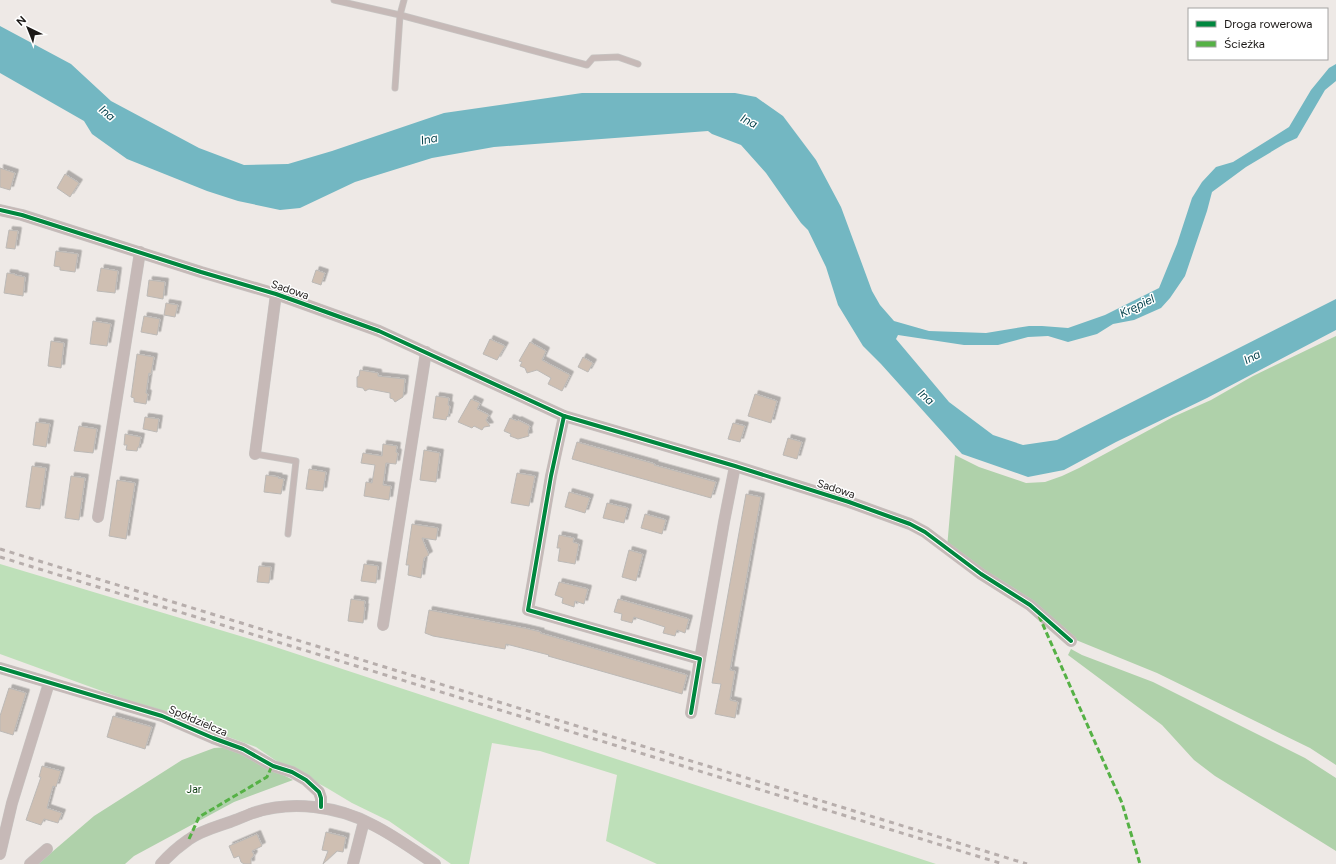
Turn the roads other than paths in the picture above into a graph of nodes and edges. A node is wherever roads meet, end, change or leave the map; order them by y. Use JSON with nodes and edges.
{"nodes":[{"id":1,"x":334,"y":0,"type":"edge"},
{"id":2,"x":404,"y":0,"type":"edge"},
{"id":3,"x":400,"y":15,"type":"junction"},
{"id":4,"x":638,"y":64,"type":"dead end"},
{"id":5,"x":395,"y":88,"type":"dead end"},
{"id":6,"x":0,"y":210,"type":"edge"},
{"id":7,"x":140,"y":252,"type":"junction"},
{"id":8,"x":276,"y":294,"type":"junction"},
{"id":9,"x":426,"y":352,"type":"junction"},
{"id":10,"x":564,"y":416,"type":"junction"},
{"id":11,"x":255,"y":454,"type":"joint"},
{"id":12,"x":735,"y":466,"type":"junction"},
{"id":13,"x":98,"y":517,"type":"dead end"},
{"id":14,"x":288,"y":534,"type":"dead end"},
{"id":15,"x":383,"y":625,"type":"dead end"},
{"id":16,"x":1071,"y":641,"type":"dead end"},
{"id":17,"x":700,"y":659,"type":"junction"},
{"id":18,"x":0,"y":668,"type":"edge"},
{"id":19,"x":49,"y":683,"type":"junction"},
{"id":20,"x":691,"y":713,"type":"dead end"},
{"id":21,"x":321,"y":808,"type":"junction"},
{"id":22,"x":364,"y":821,"type":"junction"},
{"id":23,"x":47,"y":849,"type":"dead end"},
{"id":24,"x":0,"y":854,"type":"edge"},
{"id":25,"x":0,"y":861,"type":"edge"},
{"id":26,"x":1,"y":864,"type":"edge"},
{"id":27,"x":30,"y":864,"type":"edge"},
{"id":28,"x":161,"y":864,"type":"edge"},
{"id":29,"x":353,"y":864,"type":"edge"},
{"id":30,"x":435,"y":864,"type":"edge"}],
"edges":[{"from":1,"to":3,"type":"lane"},
{"from":2,"to":3,"type":"lane"},
{"from":3,"to":4,"type":"lane"},
{"from":3,"to":5,"type":"lane"},
{"from":6,"to":7,"type":"street","name":"Sadowa"},
{"from":7,"to":8,"type":"street","name":"Sadowa"},
{"from":7,"to":13,"type":"street"},
{"from":8,"to":9,"type":"street","name":"Sadowa"},
{"from":8,"to":11,"type":"street"},
{"from":9,"to":10,"type":"street","name":"Sadowa"},
{"from":9,"to":15,"type":"street"},
{"from":10,"to":12,"type":"street","name":"Sadowa"},
{"from":10,"to":17,"type":"street"},
{"from":11,"to":14,"type":"lane"},
{"from":12,"to":16,"type":"street","name":"Sadowa"},
{"from":12,"to":17,"type":"street"},
{"from":17,"to":20,"type":"street"},
{"from":18,"to":19,"type":"street","name":"Spółdzielcza"},
{"from":19,"to":21,"type":"street","name":"Spółdzielcza"},
{"from":19,"to":24,"type":"street"},
{"from":21,"to":22,"type":"street"},
{"from":21,"to":28,"type":"street"},
{"from":22,"to":29,"type":"street"},
{"from":22,"to":30,"type":"street"},
{"from":23,"to":27,"type":"street"},
{"from":25,"to":26,"type":"street"}]}
